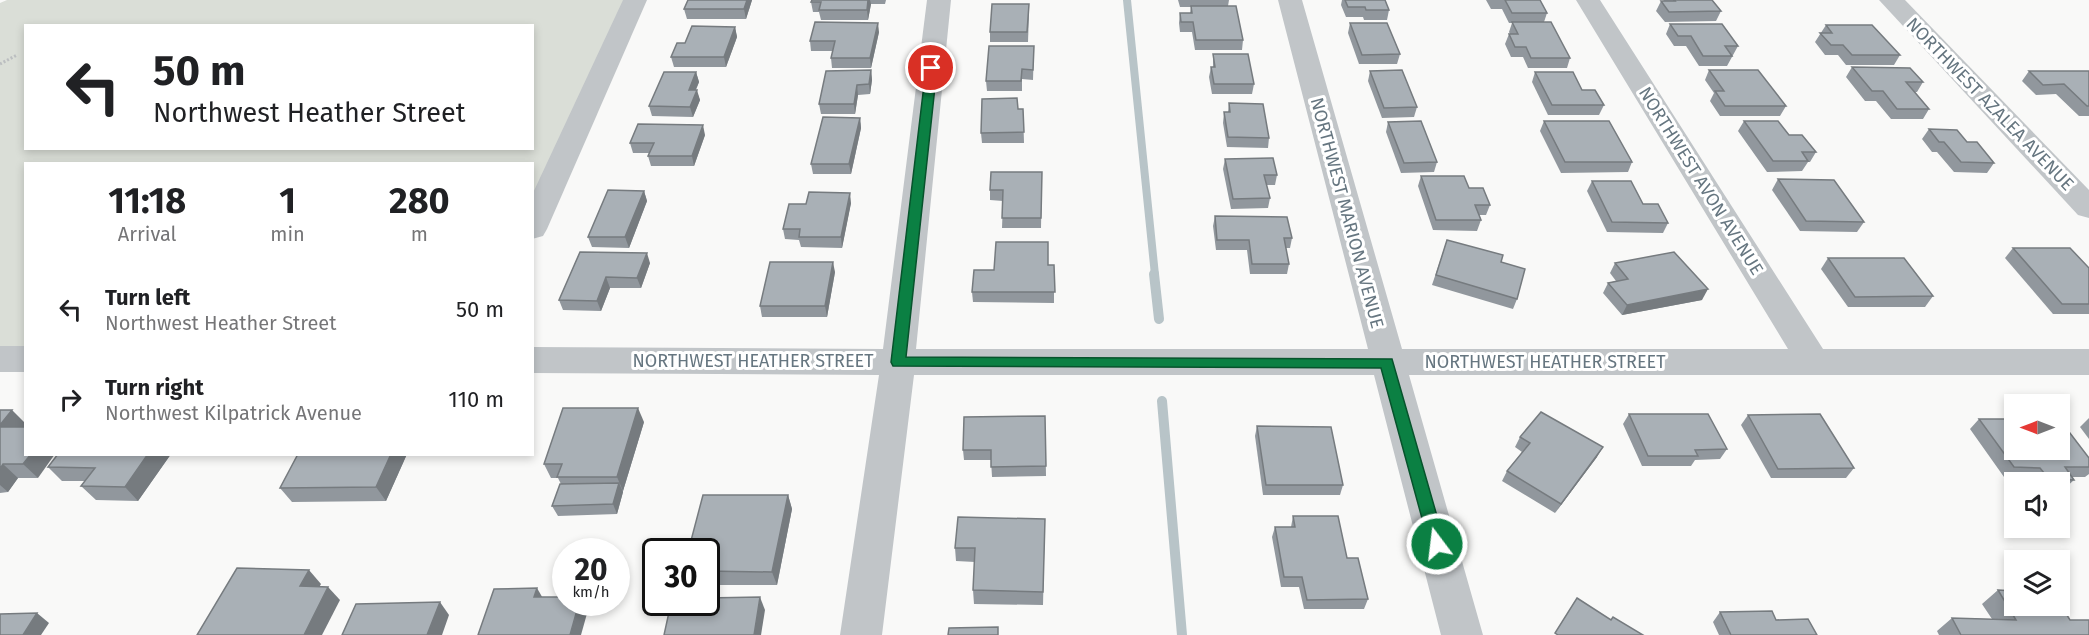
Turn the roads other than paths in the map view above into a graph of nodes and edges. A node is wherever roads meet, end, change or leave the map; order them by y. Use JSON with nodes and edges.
{"nodes":[{"id":1,"x":635,"y":0,"type":"edge"},
{"id":2,"x":939,"y":0,"type":"edge"},
{"id":3,"x":1290,"y":0,"type":"edge"},
{"id":4,"x":1588,"y":0,"type":"edge"},
{"id":5,"x":1891,"y":0,"type":"edge"},
{"id":6,"x":2089,"y":208,"type":"edge"},
{"id":7,"x":534,"y":224,"type":"edge"},
{"id":8,"x":0,"y":359,"type":"edge"},
{"id":9,"x":24,"y":359,"type":"edge"},
{"id":10,"x":534,"y":360,"type":"edge"},
{"id":11,"x":898,"y":362,"type":"junction"},
{"id":12,"x":1813,"y":362,"type":"junction"},
{"id":13,"x":2089,"y":362,"type":"edge"},
{"id":14,"x":1387,"y":363,"type":"junction"},
{"id":15,"x":861,"y":635,"type":"edge"},
{"id":16,"x":1462,"y":635,"type":"edge"}],
"edges":[{"from":1,"to":7,"type":"street"},
{"from":2,"to":11,"type":"street"},
{"from":3,"to":14,"type":"street","name":"NORTHWEST MARION AVENUE"},
{"from":4,"to":12,"type":"street","name":"NORTHWEST AVON AVENUE"},
{"from":5,"to":6,"type":"street","name":"NORTHWEST AZALEA AVENUE"},
{"from":8,"to":9,"type":"street"},
{"from":10,"to":11,"type":"street","name":"NORTHWEST HEATHER STREET"},
{"from":11,"to":14,"type":"street","name":"NORTHWEST HEATHER STREET"},
{"from":11,"to":15,"type":"street"},
{"from":12,"to":13,"type":"street","name":"NORTHWEST HEATHER STREET"},
{"from":12,"to":14,"type":"street","name":"NORTHWEST HEATHER STREET"},
{"from":14,"to":16,"type":"street","name":"NORTHWEST MARION AVENUE"}]}
